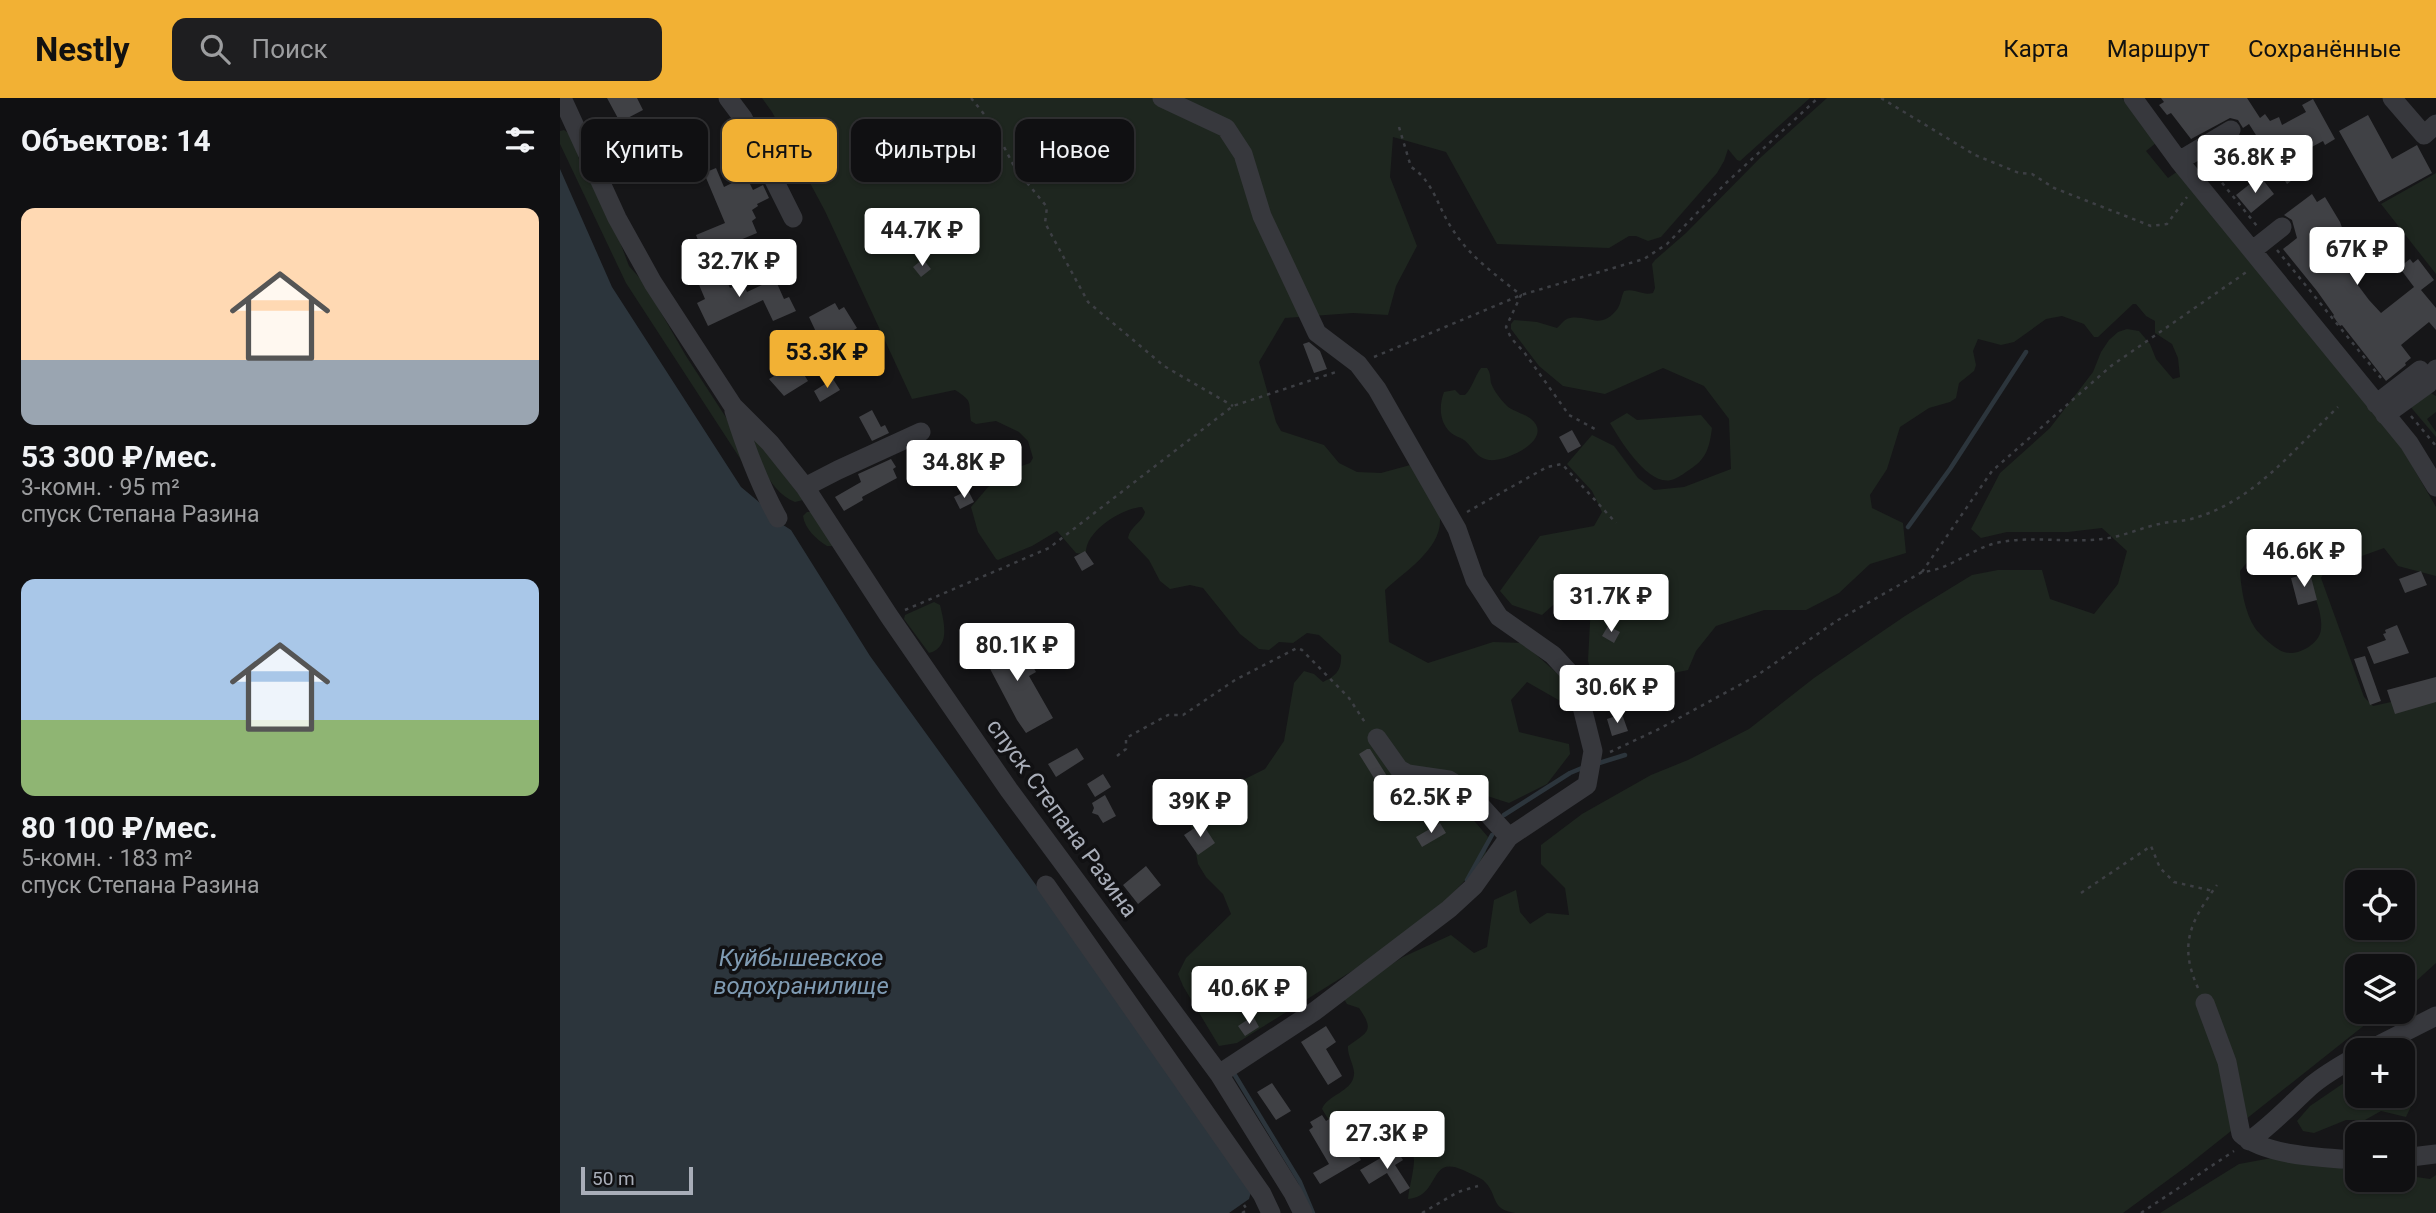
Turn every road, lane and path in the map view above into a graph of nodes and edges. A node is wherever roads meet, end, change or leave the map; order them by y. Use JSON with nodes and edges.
{"nodes":[{"id":1,"x":562,"y":98,"type":"edge"},
{"id":2,"x":728,"y":98,"type":"edge"},
{"id":3,"x":971,"y":98,"type":"edge"},
{"id":4,"x":1162,"y":98,"type":"edge"},
{"id":5,"x":1881,"y":98,"type":"edge"},
{"id":6,"x":2133,"y":98,"type":"edge"},
{"id":7,"x":2392,"y":98,"type":"edge"},
{"id":8,"x":2436,"y":124,"type":"edge"},
{"id":9,"x":1399,"y":127,"type":"dead end"},
{"id":10,"x":2231,"y":130,"type":"dead end"},
{"id":11,"x":2204,"y":161,"type":"dead end"},
{"id":12,"x":2179,"y":162,"type":"junction"},
{"id":13,"x":2198,"y":183,"type":"junction"},
{"id":14,"x":793,"y":218,"type":"dead end"},
{"id":15,"x":2266,"y":244,"type":"junction"},
{"id":16,"x":2430,"y":378,"type":"edge"},
{"id":17,"x":2389,"y":404,"type":"junction"},
{"id":18,"x":733,"y":406,"type":"junction"},
{"id":19,"x":1233,"y":406,"type":"dead end"},
{"id":20,"x":2338,"y":407,"type":"dead end"},
{"id":21,"x":1595,"y":429,"type":"dead end"},
{"id":22,"x":921,"y":432,"type":"dead end"},
{"id":23,"x":2436,"y":446,"type":"edge"},
{"id":24,"x":805,"y":487,"type":"junction"},
{"id":25,"x":2436,"y":487,"type":"edge"},
{"id":26,"x":778,"y":519,"type":"dead end"},
{"id":27,"x":1452,"y":520,"type":"junction"},
{"id":28,"x":1616,"y":523,"type":"dead end"},
{"id":29,"x":1922,"y":572,"type":"junction"},
{"id":30,"x":1377,"y":738,"type":"joint"},
{"id":31,"x":1592,"y":755,"type":"junction"},
{"id":32,"x":1118,"y":756,"type":"dead end"},
{"id":33,"x":1508,"y":837,"type":"junction"},
{"id":34,"x":1046,"y":885,"type":"dead end"},
{"id":35,"x":2217,"y":885,"type":"dead end"},
{"id":36,"x":2213,"y":891,"type":"junction"},
{"id":37,"x":2081,"y":893,"type":"dead end"},
{"id":38,"x":2205,"y":1003,"type":"joint"},
{"id":39,"x":2436,"y":1016,"type":"edge"},
{"id":40,"x":2393,"y":1038,"type":"edge"},
{"id":41,"x":2345,"y":1063,"type":"edge"},
{"id":42,"x":1219,"y":1074,"type":"junction"},
{"id":43,"x":2249,"y":1141,"type":"junction"},
{"id":44,"x":2436,"y":1154,"type":"edge"},
{"id":45,"x":2415,"y":1157,"type":"edge"},
{"id":46,"x":2345,"y":1159,"type":"edge"},
{"id":47,"x":1478,"y":1186,"type":"dead end"},
{"id":48,"x":1261,"y":1209,"type":"edge"},
{"id":49,"x":1242,"y":1213,"type":"edge"},
{"id":50,"x":1303,"y":1213,"type":"edge"},
{"id":51,"x":1422,"y":1213,"type":"edge"},
{"id":52,"x":2141,"y":1213,"type":"edge"}],
"edges":[{"from":1,"to":18,"type":"street","name":"спуск Степана Разина"},
{"from":2,"to":14,"type":"street"},
{"from":3,"to":19,"type":"path"},
{"from":4,"to":27,"type":"street"},
{"from":5,"to":13,"type":"path"},
{"from":6,"to":12,"type":"street"},
{"from":7,"to":8,"type":"street"},
{"from":9,"to":21,"type":"path"},
{"from":10,"to":12,"type":"street"},
{"from":11,"to":15,"type":"path"},
{"from":12,"to":13,"type":"street"},
{"from":13,"to":15,"type":"street"},
{"from":15,"to":17,"type":"street"},
{"from":15,"to":17,"type":"path"},
{"from":15,"to":29,"type":"path"},
{"from":16,"to":17,"type":"street"},
{"from":17,"to":23,"type":"path"},
{"from":17,"to":25,"type":"street"},
{"from":18,"to":24,"type":"street","name":"спуск Степана Разина"},
{"from":18,"to":26,"type":"street"},
{"from":20,"to":29,"type":"path"},
{"from":22,"to":24,"type":"street"},
{"from":24,"to":42,"type":"street","name":"спуск Степана Разина"},
{"from":27,"to":28,"type":"path"},
{"from":27,"to":31,"type":"street"},
{"from":29,"to":31,"type":"path"},
{"from":30,"to":32,"type":"path"},
{"from":30,"to":33,"type":"street"},
{"from":31,"to":33,"type":"street"},
{"from":33,"to":42,"type":"street"},
{"from":34,"to":48,"type":"street"},
{"from":35,"to":36,"type":"path"},
{"from":36,"to":37,"type":"path"},
{"from":36,"to":38,"type":"path"},
{"from":38,"to":43,"type":"street"},
{"from":39,"to":40,"type":"street"},
{"from":41,"to":43,"type":"street"},
{"from":42,"to":50,"type":"street","name":"спуск Степана Разина"},
{"from":43,"to":46,"type":"street"},
{"from":43,"to":52,"type":"path"},
{"from":44,"to":45,"type":"street"},
{"from":47,"to":51,"type":"path"},
{"from":48,"to":49,"type":"path"}]}
